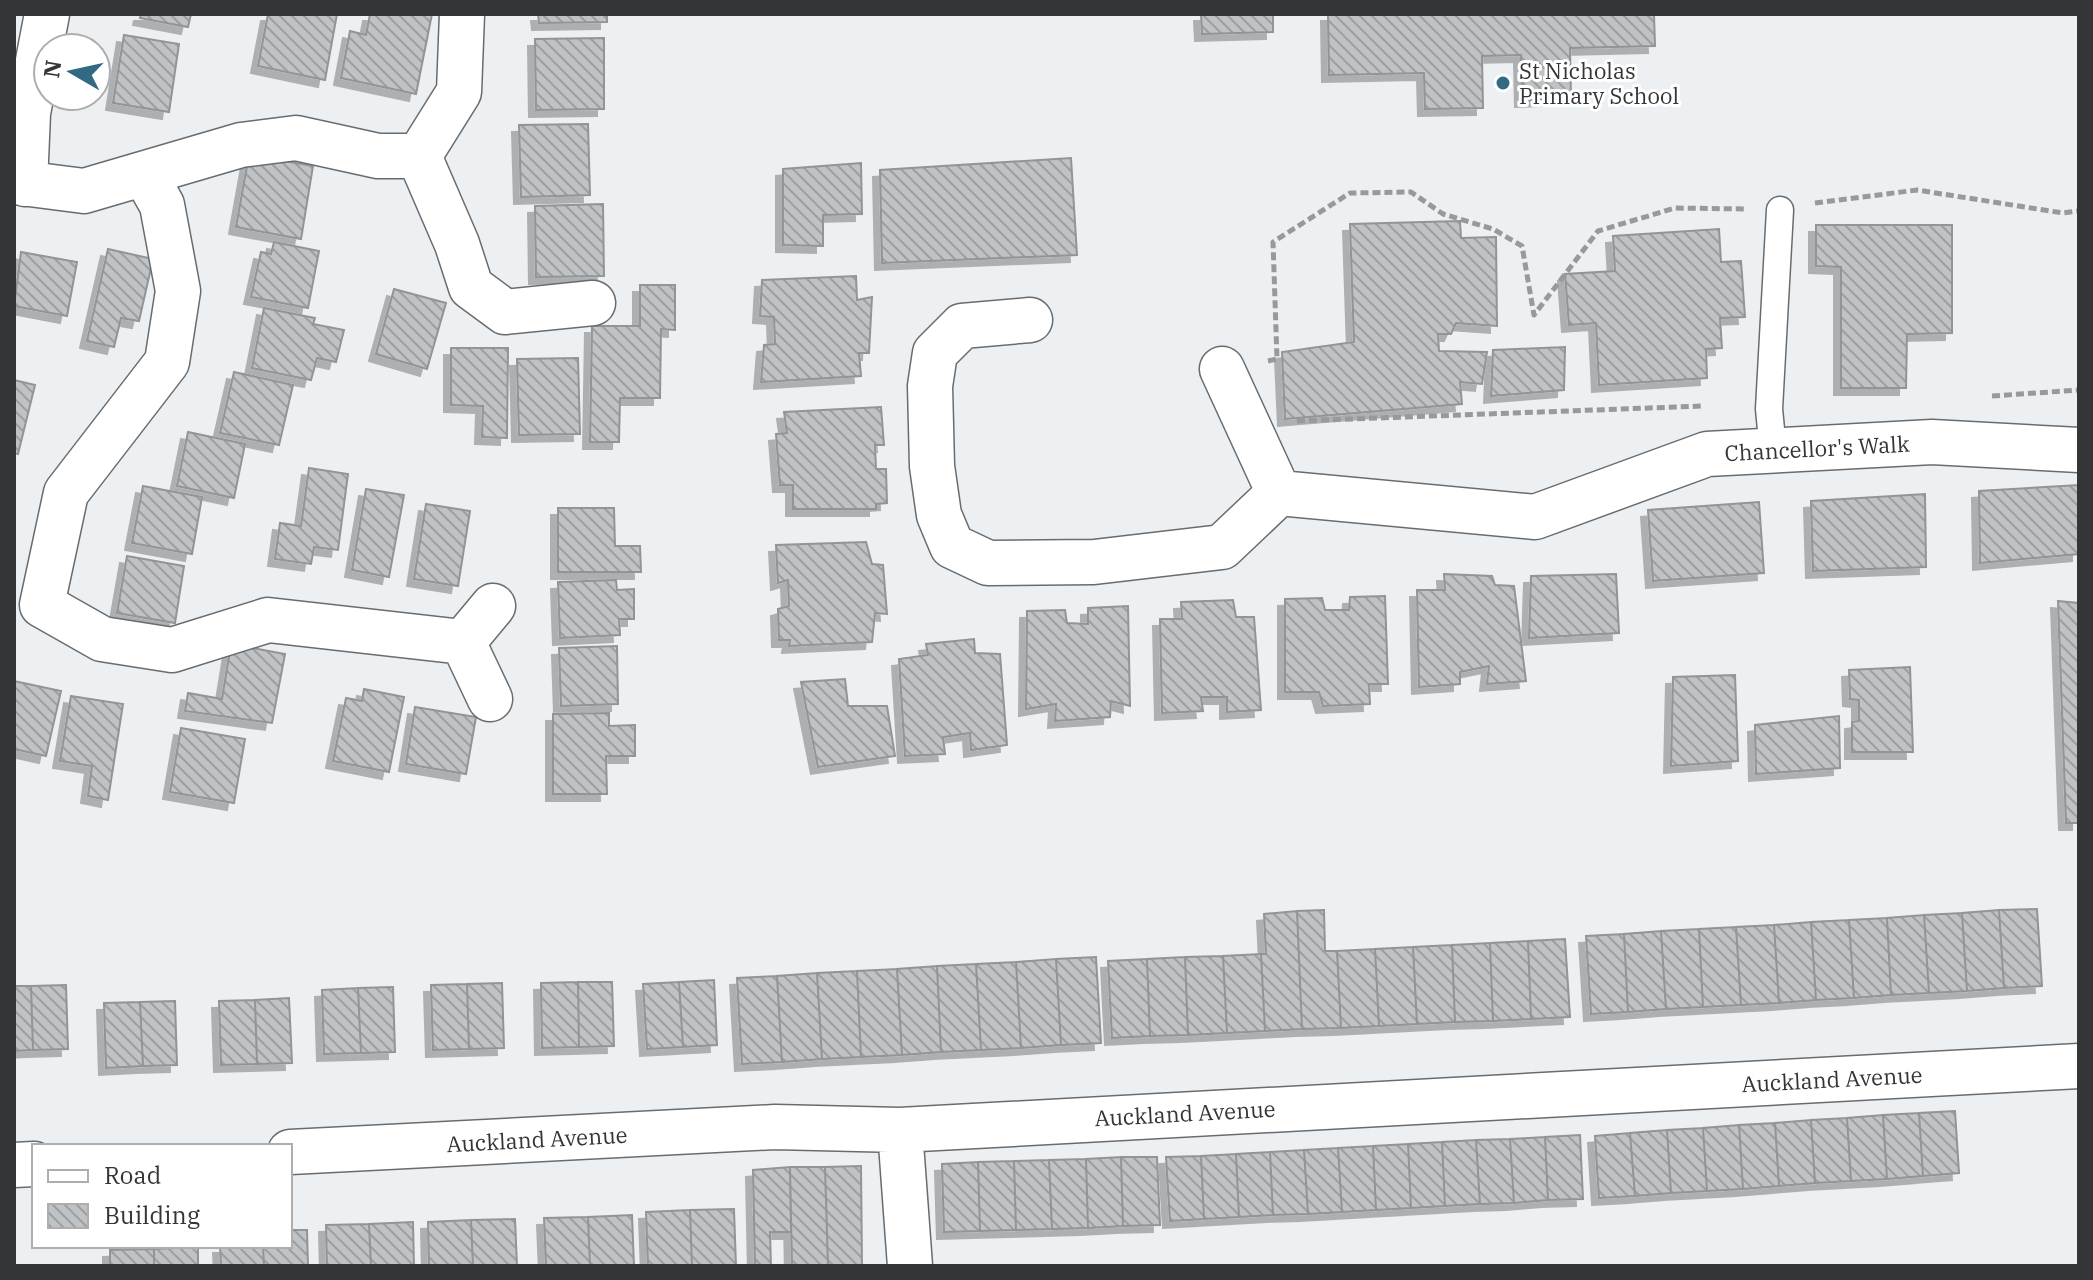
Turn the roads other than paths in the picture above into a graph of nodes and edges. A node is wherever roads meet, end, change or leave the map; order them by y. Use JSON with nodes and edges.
{"nodes":[{"id":1,"x":47,"y":14,"type":"edge"},
{"id":2,"x":462,"y":14,"type":"edge"},
{"id":3,"x":419,"y":156,"type":"junction"},
{"id":4,"x":145,"y":175,"type":"junction"},
{"id":5,"x":20,"y":183,"type":"edge"},
{"id":6,"x":1780,"y":210,"type":"road end"},
{"id":7,"x":593,"y":303,"type":"dead end"},
{"id":8,"x":1030,"y":320,"type":"dead end"},
{"id":9,"x":1222,"y":369,"type":"dead end"},
{"id":10,"x":1771,"y":430,"type":"junction"},
{"id":11,"x":2079,"y":450,"type":"edge"},
{"id":12,"x":1279,"y":493,"type":"junction"},
{"id":13,"x":493,"y":606,"type":"dead end"},
{"id":14,"x":28,"y":612,"type":"edge"},
{"id":15,"x":463,"y":642,"type":"junction"},
{"id":16,"x":490,"y":699,"type":"dead end"},
{"id":17,"x":2079,"y":1066,"type":"edge"},
{"id":18,"x":900,"y":1130,"type":"junction"},
{"id":19,"x":292,"y":1152,"type":"edge"},
{"id":20,"x":910,"y":1266,"type":"edge"}],
"edges":[{"from":1,"to":5,"type":"street"},
{"from":2,"to":3,"type":"street"},
{"from":3,"to":4,"type":"street"},
{"from":3,"to":7,"type":"street"},
{"from":4,"to":5,"type":"street"},
{"from":4,"to":14,"type":"street"},
{"from":6,"to":10,"type":"lane"},
{"from":8,"to":12,"type":"street"},
{"from":9,"to":12,"type":"street"},
{"from":10,"to":11,"type":"street","name":"Chancellor's Walk"},
{"from":10,"to":12,"type":"street","name":"Chancellor's Walk"},
{"from":13,"to":15,"type":"street"},
{"from":14,"to":15,"type":"street"},
{"from":15,"to":16,"type":"street"},
{"from":17,"to":18,"type":"street","name":"Auckland Avenue"},
{"from":18,"to":19,"type":"street","name":"Auckland Avenue"},
{"from":18,"to":20,"type":"street"}]}
